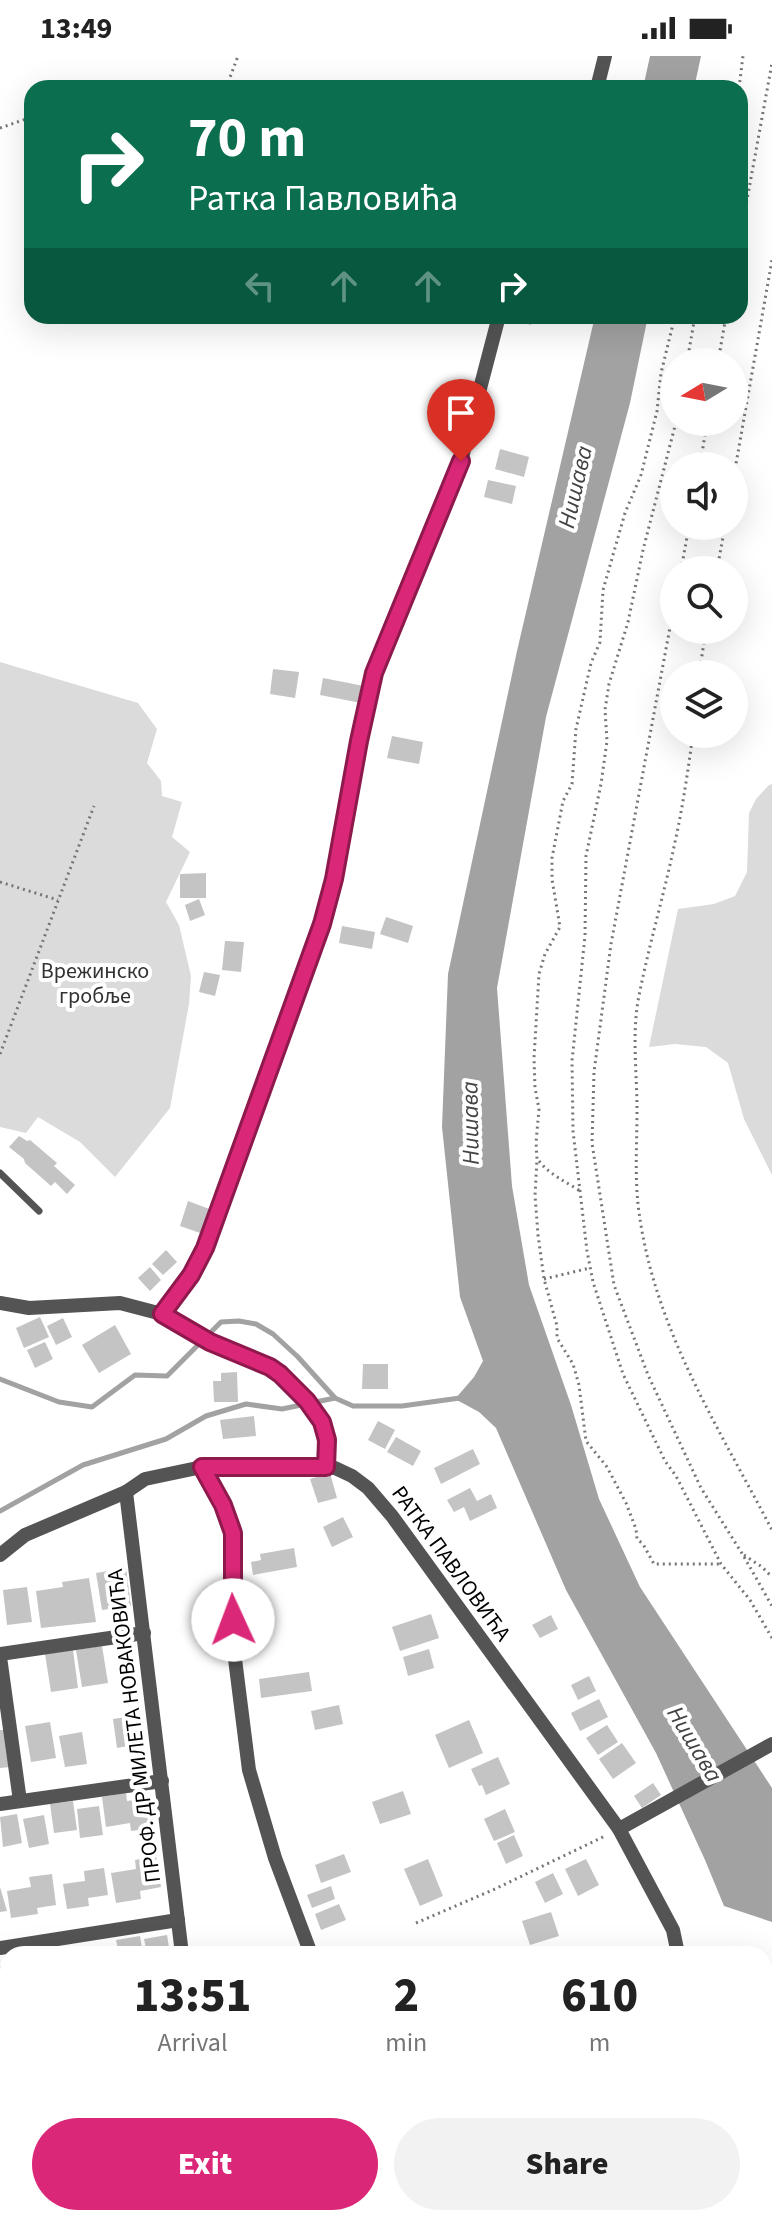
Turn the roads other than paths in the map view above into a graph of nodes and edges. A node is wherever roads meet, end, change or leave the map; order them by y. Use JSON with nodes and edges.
{"nodes":[{"id":1,"x":605,"y":56,"type":"edge"},
{"id":2,"x":599,"y":80,"type":"edge"},
{"id":3,"x":497,"y":324,"type":"edge"},
{"id":4,"x":0,"y":1173,"type":"edge"},
{"id":5,"x":39,"y":1211,"type":"dead end"},
{"id":6,"x":0,"y":1303,"type":"edge"},
{"id":7,"x":162,"y":1314,"type":"junction"},
{"id":8,"x":202,"y":1467,"type":"junction"},
{"id":9,"x":326,"y":1467,"type":"junction"},
{"id":10,"x":126,"y":1492,"type":"junction"},
{"id":11,"x":0,"y":1555,"type":"edge"},
{"id":12,"x":144,"y":1633,"type":"junction"},
{"id":13,"x":0,"y":1656,"type":"edge"},
{"id":14,"x":772,"y":1744,"type":"edge"},
{"id":15,"x":162,"y":1781,"type":"junction"},
{"id":16,"x":20,"y":1801,"type":"junction"},
{"id":17,"x":0,"y":1804,"type":"edge"},
{"id":18,"x":619,"y":1829,"type":"junction"},
{"id":19,"x":178,"y":1920,"type":"junction"},
{"id":20,"x":13,"y":1946,"type":"edge"},
{"id":21,"x":181,"y":1946,"type":"edge"},
{"id":22,"x":308,"y":1946,"type":"edge"},
{"id":23,"x":676,"y":1946,"type":"edge"}],
"edges":[{"from":1,"to":2,"type":"street"},
{"from":3,"to":7,"type":"street"},
{"from":4,"to":5,"type":"lane"},
{"from":6,"to":7,"type":"street"},
{"from":7,"to":9,"type":"street"},
{"from":8,"to":9,"type":"street","name":"РАТКА ПАВЛОВИЋА"},
{"from":8,"to":10,"type":"street","name":"РАТКА ПАВЛОВИЋА"},
{"from":8,"to":22,"type":"street"},
{"from":9,"to":18,"type":"street","name":"РАТКА ПАВЛОВИЋА"},
{"from":10,"to":11,"type":"street","name":"РАТКА ПАВЛОВИЋА"},
{"from":10,"to":12,"type":"street","name":"ПРОФ. ДР МИЛЕТА НОВАКОВИЋА"},
{"from":12,"to":13,"type":"street"},
{"from":12,"to":15,"type":"street","name":"ПРОФ. ДР МИЛЕТА НОВАКОВИЋА"},
{"from":13,"to":16,"type":"street"},
{"from":14,"to":18,"type":"street"},
{"from":15,"to":16,"type":"street"},
{"from":15,"to":19,"type":"street","name":"ПРОФ. ДР МИЛЕТА НОВАКОВИЋА"},
{"from":16,"to":17,"type":"street"},
{"from":18,"to":23,"type":"street","name":"РАТКА ПАВЛОВИЋА"},
{"from":19,"to":20,"type":"street"},
{"from":19,"to":21,"type":"street","name":"ПРОФ. ДР МИЛЕТА НОВАКОВИЋА"}]}
